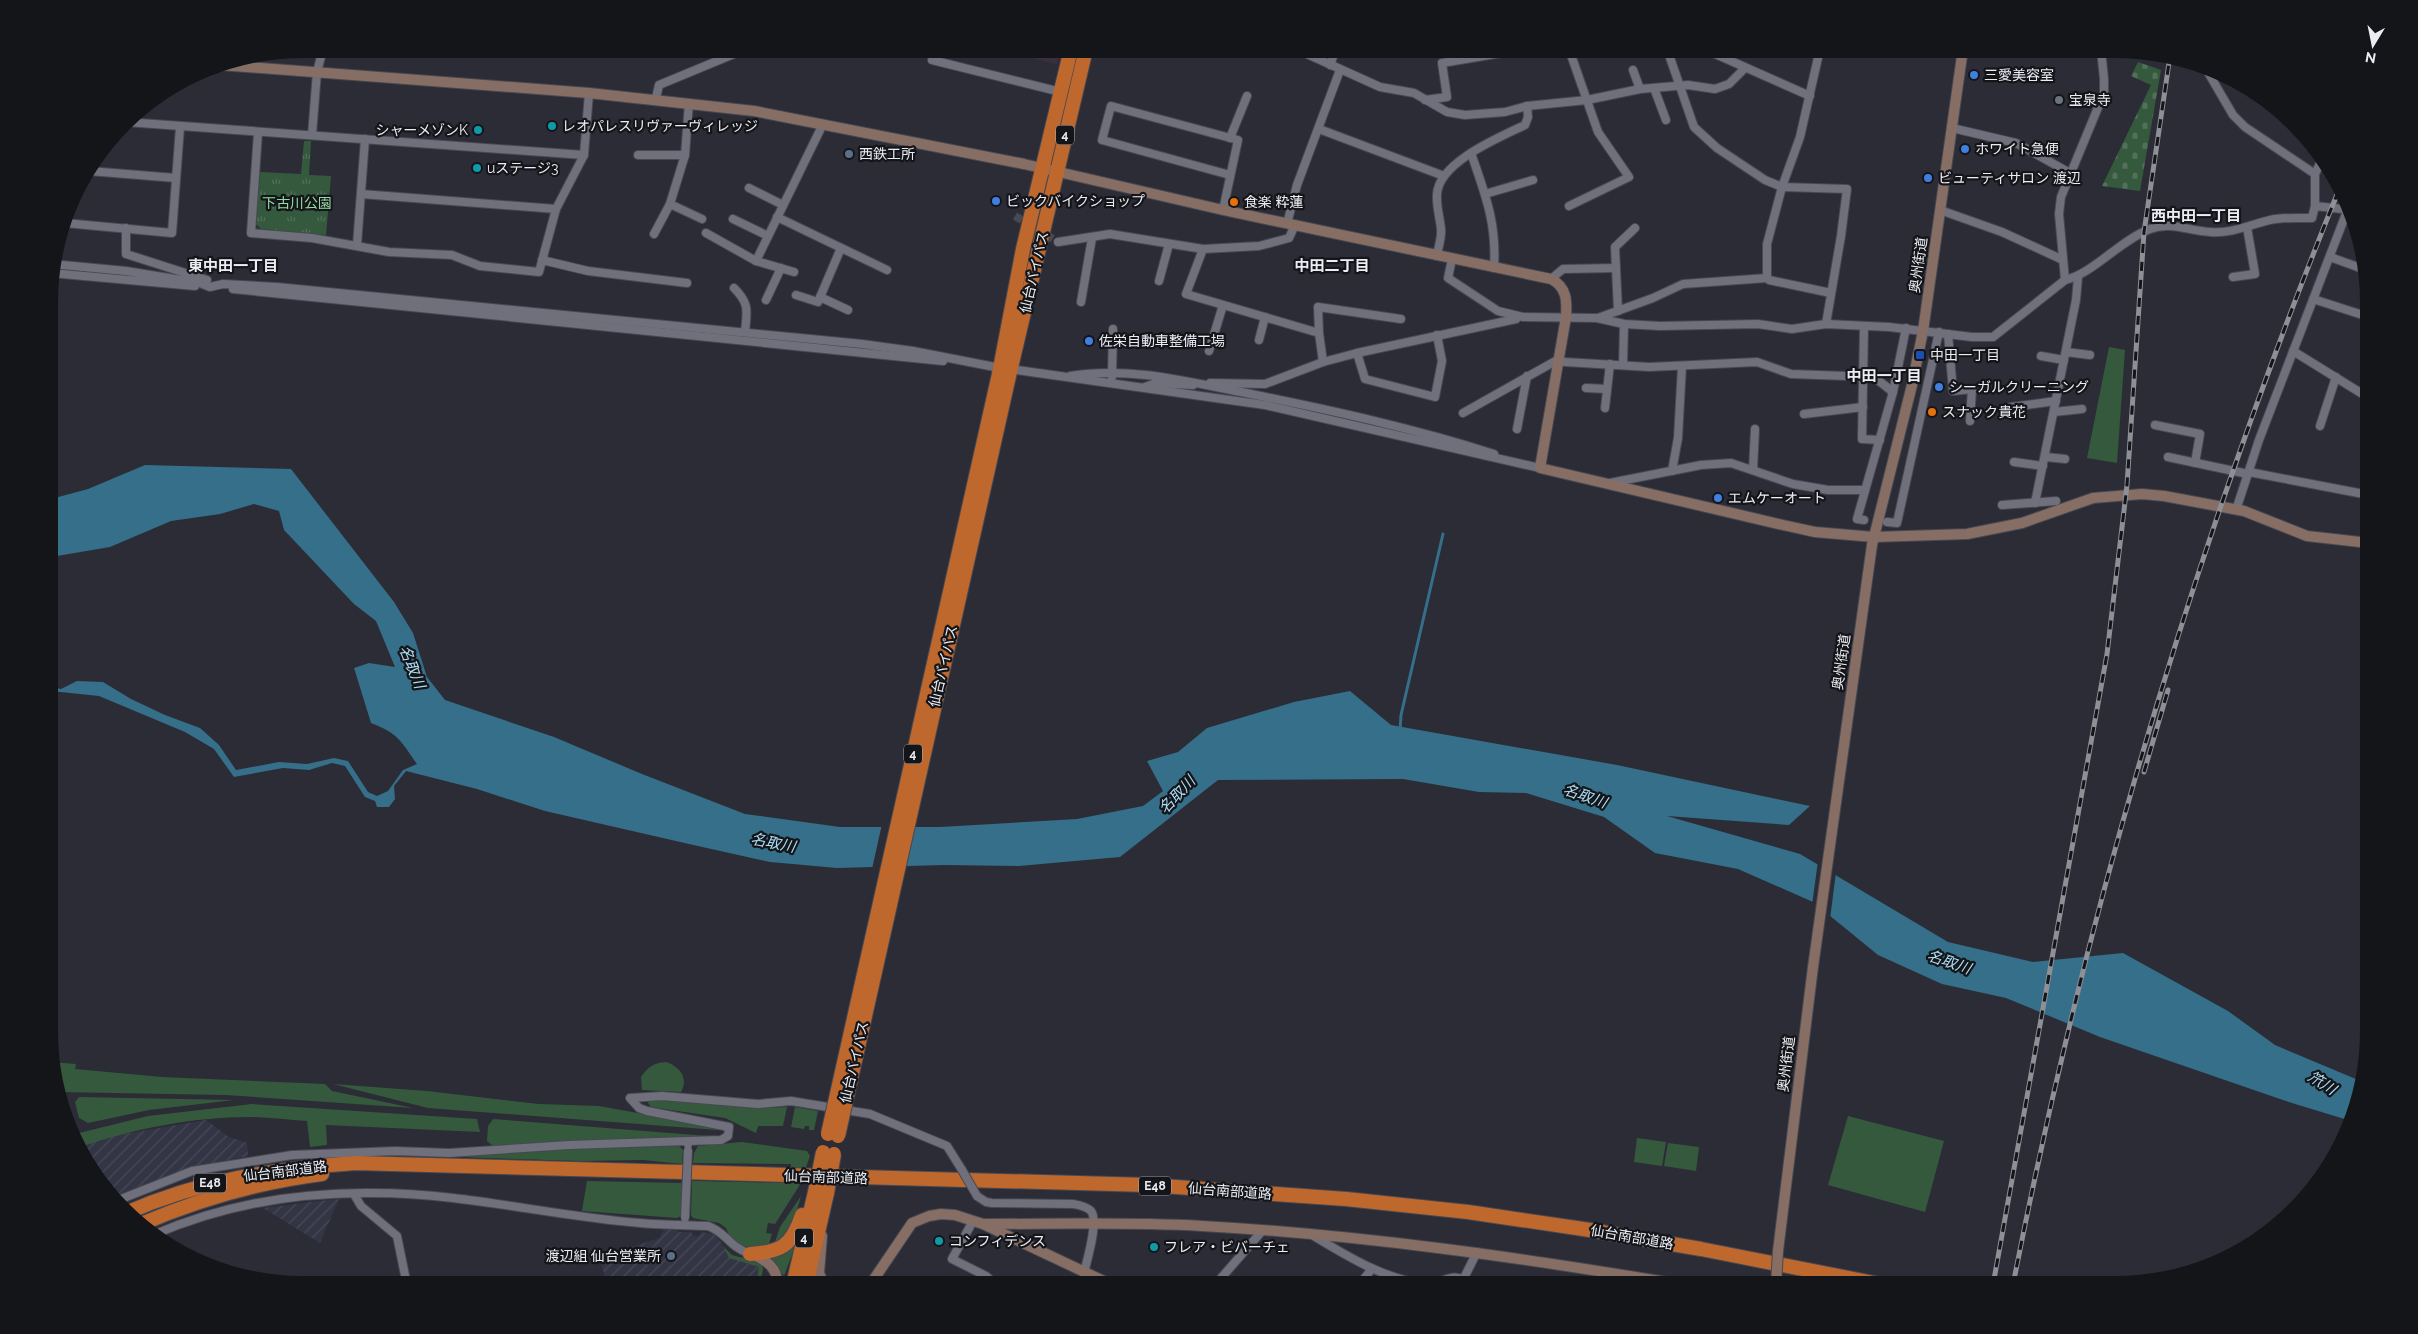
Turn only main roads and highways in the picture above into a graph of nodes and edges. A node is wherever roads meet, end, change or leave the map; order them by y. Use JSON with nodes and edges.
{"nodes":[{"id":1,"x":1069,"y":58,"type":"edge"},
{"id":2,"x":1084,"y":58,"type":"edge"},
{"id":3,"x":1004,"y":372,"type":"junction"},
{"id":4,"x":419,"y":1165,"type":"junction"},
{"id":5,"x":820,"y":1196,"type":"junction"},
{"id":6,"x":134,"y":1210,"type":"edge"},
{"id":7,"x":148,"y":1222,"type":"edge"},
{"id":8,"x":750,"y":1254,"type":"road end"},
{"id":9,"x":796,"y":1276,"type":"edge"},
{"id":10,"x":807,"y":1276,"type":"edge"},
{"id":11,"x":1839,"y":1276,"type":"edge"}],
"edges":[{"from":1,"to":3,"type":"highway","name":"仙台バイパス","number":"4"},
{"from":2,"to":3,"type":"highway","name":"仙台バイパス","number":"4"},
{"from":3,"to":5,"type":"highway","name":"仙台バイパス","number":"4","bridge":true},
{"from":4,"to":6,"type":"highway","name":"仙台南部道路","number":"E48"},
{"from":4,"to":7,"type":"highway","name":"仙台南部道路","number":"E48"},
{"from":4,"to":11,"type":"highway","name":"仙台南部道路","number":"E48"},
{"from":5,"to":8,"type":"highway"},
{"from":5,"to":9,"type":"highway","name":"仙台バイパス","number":"4"},
{"from":5,"to":10,"type":"highway","name":"仙台バイパス","number":"4"}]}
